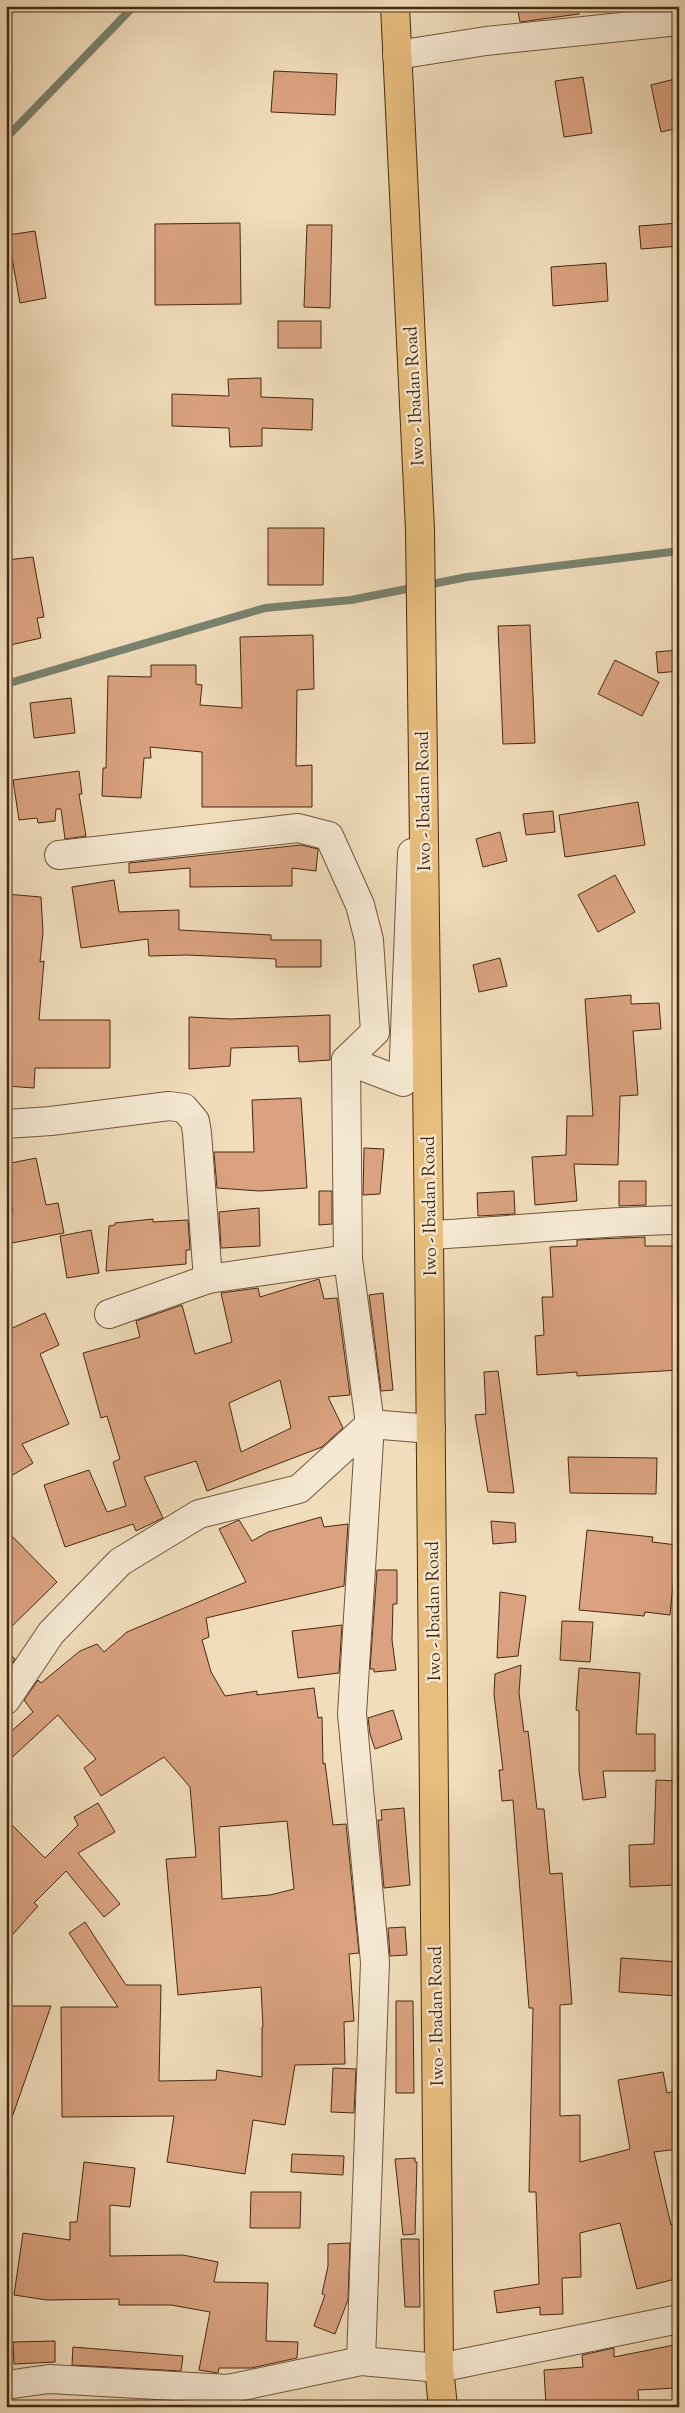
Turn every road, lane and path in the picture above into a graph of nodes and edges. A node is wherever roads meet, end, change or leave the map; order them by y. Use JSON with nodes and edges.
{"nodes":[{"id":1,"x":395,"y":6,"type":"edge"},
{"id":2,"x":677,"y":6,"type":"edge"},
{"id":3,"x":679,"y":15,"type":"edge"},
{"id":4,"x":679,"y":20,"type":"edge"},
{"id":5,"x":397,"y":55,"type":"junction"},
{"id":6,"x":421,"y":637,"type":"junction"},
{"id":7,"x":59,"y":855,"type":"dead end"},
{"id":8,"x":346,"y":1060,"type":"junction"},
{"id":9,"x":6,"y":1124,"type":"edge"},
{"id":10,"x":679,"y":1220,"type":"edge"},
{"id":11,"x":429,"y":1235,"type":"junction"},
{"id":12,"x":348,"y":1258,"type":"junction"},
{"id":13,"x":208,"y":1279,"type":"junction"},
{"id":14,"x":109,"y":1314,"type":"dead end"},
{"id":15,"x":370,"y":1424,"type":"junction"},
{"id":16,"x":431,"y":1429,"type":"junction"},
{"id":17,"x":6,"y":1700,"type":"edge"},
{"id":18,"x":679,"y":2319,"type":"edge"},
{"id":19,"x":361,"y":2360,"type":"junction"},
{"id":20,"x":439,"y":2368,"type":"junction"},
{"id":21,"x":6,"y":2385,"type":"edge"},
{"id":22,"x":442,"y":2407,"type":"edge"}],
"edges":[{"from":1,"to":5,"type":"main road","name":"Iwo - Ibadan Road"},
{"from":2,"to":3,"type":"street"},
{"from":4,"to":5,"type":"street"},
{"from":5,"to":6,"type":"main road","name":"Iwo - Ibadan Road"},
{"from":6,"to":8,"type":"street"},
{"from":6,"to":11,"type":"main road","name":"Iwo - Ibadan Road"},
{"from":7,"to":8,"type":"street"},
{"from":8,"to":12,"type":"street"},
{"from":9,"to":13,"type":"street"},
{"from":10,"to":11,"type":"street"},
{"from":11,"to":16,"type":"main road","name":"Iwo - Ibadan Road"},
{"from":12,"to":13,"type":"street"},
{"from":12,"to":15,"type":"street"},
{"from":13,"to":14,"type":"street"},
{"from":15,"to":16,"type":"street"},
{"from":15,"to":17,"type":"street"},
{"from":15,"to":19,"type":"street"},
{"from":16,"to":20,"type":"main road","name":"Iwo - Ibadan Road"},
{"from":18,"to":20,"type":"street"},
{"from":19,"to":20,"type":"street"},
{"from":19,"to":21,"type":"street"},
{"from":20,"to":22,"type":"main road","name":"Iwo - Ibadan Road"}]}
